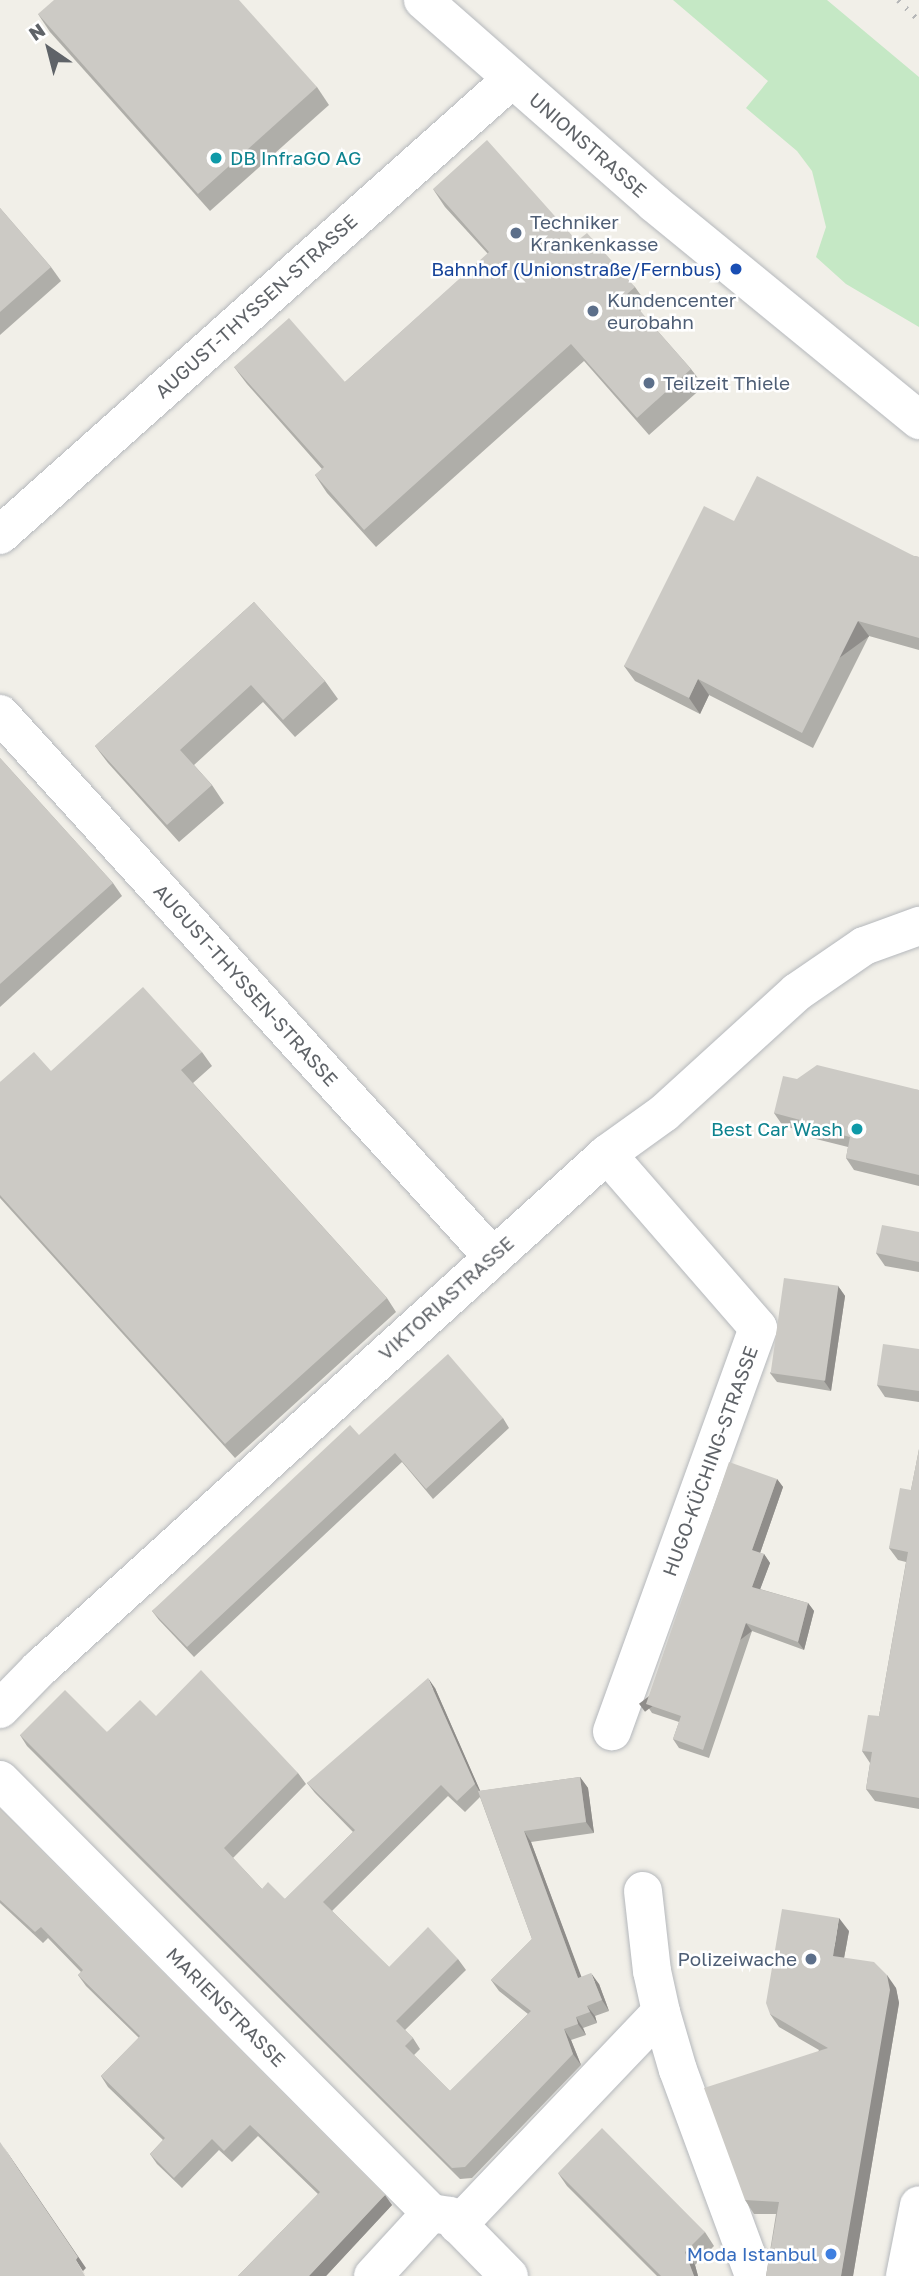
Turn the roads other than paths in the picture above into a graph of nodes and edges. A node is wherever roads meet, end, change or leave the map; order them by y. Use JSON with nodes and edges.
{"nodes":[{"id":1,"x":423,"y":0,"type":"edge"},
{"id":2,"x":512,"y":79,"type":"junction"},
{"id":3,"x":919,"y":420,"type":"edge"},
{"id":4,"x":0,"y":535,"type":"edge"},
{"id":5,"x":0,"y":714,"type":"edge"},
{"id":6,"x":919,"y":926,"type":"edge"},
{"id":7,"x":607,"y":1154,"type":"junction"},
{"id":8,"x":492,"y":1256,"type":"junction"},
{"id":9,"x":0,"y":1709,"type":"edge"},
{"id":10,"x":612,"y":1731,"type":"dead end"},
{"id":11,"x":0,"y":1780,"type":"edge"},
{"id":12,"x":643,"y":1891,"type":"dead end"},
{"id":13,"x":661,"y":2012,"type":"junction"},
{"id":14,"x":919,"y":2205,"type":"edge"},
{"id":15,"x":444,"y":2219,"type":"junction"},
{"id":16,"x":373,"y":2276,"type":"edge"},
{"id":17,"x":509,"y":2276,"type":"edge"},
{"id":18,"x":754,"y":2276,"type":"edge"},
{"id":19,"x":905,"y":2276,"type":"edge"}],
"edges":[{"from":1,"to":2,"type":"street","name":"UNIONSTRASSE"},
{"from":2,"to":3,"type":"street","name":"UNIONSTRASSE"},
{"from":2,"to":4,"type":"street","name":"AUGUST-THYSSEN-STRASSE"},
{"from":5,"to":8,"type":"street","name":"AUGUST-THYSSEN-STRASSE"},
{"from":6,"to":7,"type":"street","name":"VIKTORIASTRASSE"},
{"from":7,"to":8,"type":"street","name":"VIKTORIASTRASSE"},
{"from":7,"to":10,"type":"street","name":"HUGO-KÜCHING-STRASSE"},
{"from":8,"to":9,"type":"street","name":"VIKTORIASTRASSE"},
{"from":11,"to":15,"type":"street","name":"MARIENSTRASSE"},
{"from":12,"to":13,"type":"street"},
{"from":13,"to":15,"type":"street"},
{"from":13,"to":18,"type":"street"},
{"from":14,"to":19,"type":"street"},
{"from":15,"to":16,"type":"street"},
{"from":15,"to":17,"type":"street","name":"MARIENSTRASSE"}]}
